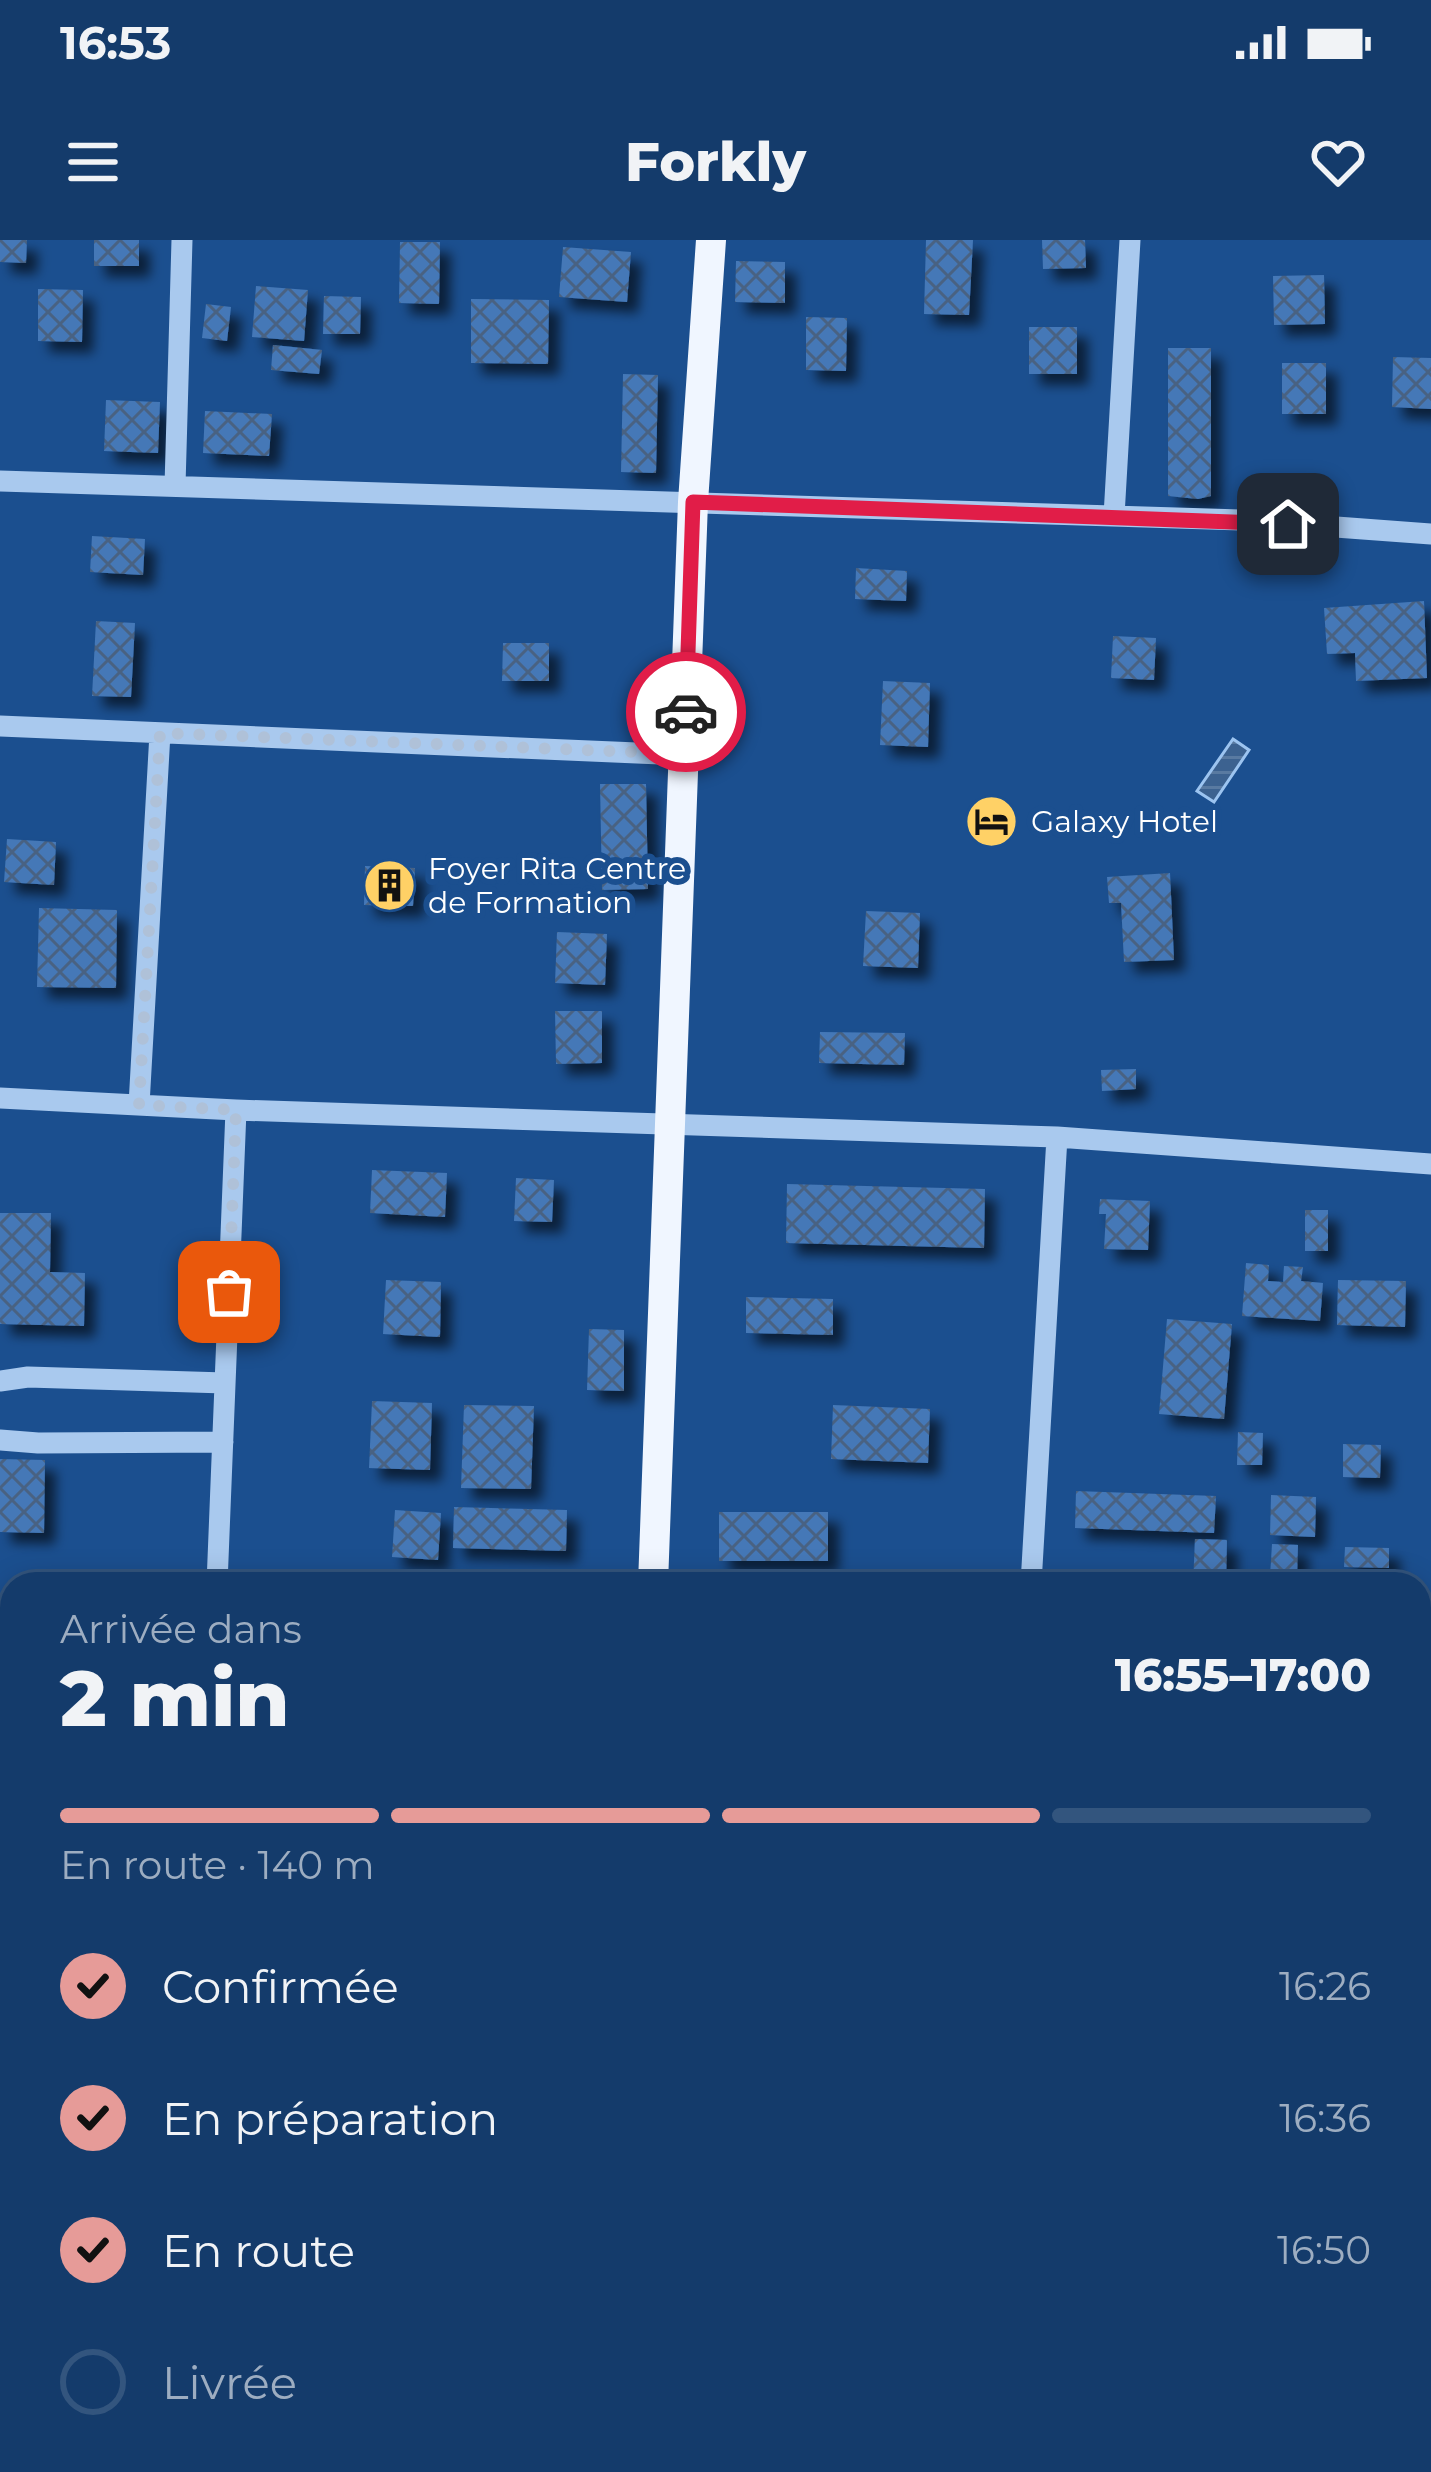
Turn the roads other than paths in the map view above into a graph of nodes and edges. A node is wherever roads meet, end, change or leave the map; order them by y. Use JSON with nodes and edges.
{"nodes":[{"id":1,"x":182,"y":240,"type":"edge"},
{"id":2,"x":711,"y":240,"type":"edge"},
{"id":3,"x":1130,"y":240,"type":"edge"},
{"id":4,"x":0,"y":481,"type":"edge"},
{"id":5,"x":175,"y":486,"type":"junction"},
{"id":6,"x":693,"y":502,"type":"junction"},
{"id":7,"x":1114,"y":515,"type":"junction"},
{"id":8,"x":1431,"y":534,"type":"edge"},
{"id":9,"x":0,"y":726,"type":"edge"},
{"id":10,"x":160,"y":733,"type":"junction"},
{"id":11,"x":684,"y":754,"type":"junction"},
{"id":12,"x":0,"y":1098,"type":"edge"},
{"id":13,"x":139,"y":1105,"type":"junction"},
{"id":14,"x":236,"y":1110,"type":"junction"},
{"id":15,"x":670,"y":1126,"type":"junction"},
{"id":16,"x":1057,"y":1137,"type":"junction"},
{"id":17,"x":1431,"y":1164,"type":"edge"},
{"id":18,"x":0,"y":1381,"type":"edge"},
{"id":19,"x":225,"y":1383,"type":"junction"},
{"id":20,"x":0,"y":1440,"type":"edge"},
{"id":21,"x":223,"y":1442,"type":"junction"},
{"id":22,"x":218,"y":1572,"type":"edge"},
{"id":23,"x":653,"y":1572,"type":"edge"},
{"id":24,"x":1032,"y":1572,"type":"edge"}],
"edges":[{"from":1,"to":5,"type":"street"},
{"from":2,"to":6,"type":"main road"},
{"from":3,"to":7,"type":"street"},
{"from":4,"to":5,"type":"street"},
{"from":5,"to":6,"type":"street"},
{"from":6,"to":7,"type":"street"},
{"from":6,"to":11,"type":"main road"},
{"from":7,"to":8,"type":"street"},
{"from":9,"to":10,"type":"street"},
{"from":10,"to":11,"type":"street"},
{"from":10,"to":13,"type":"street"},
{"from":11,"to":15,"type":"main road"},
{"from":12,"to":13,"type":"street"},
{"from":13,"to":14,"type":"street"},
{"from":14,"to":15,"type":"street"},
{"from":14,"to":19,"type":"street"},
{"from":15,"to":16,"type":"street"},
{"from":15,"to":23,"type":"main road"},
{"from":16,"to":17,"type":"street"},
{"from":16,"to":24,"type":"street"},
{"from":18,"to":19,"type":"street"},
{"from":19,"to":21,"type":"street"},
{"from":20,"to":21,"type":"street"},
{"from":21,"to":22,"type":"street"}]}
